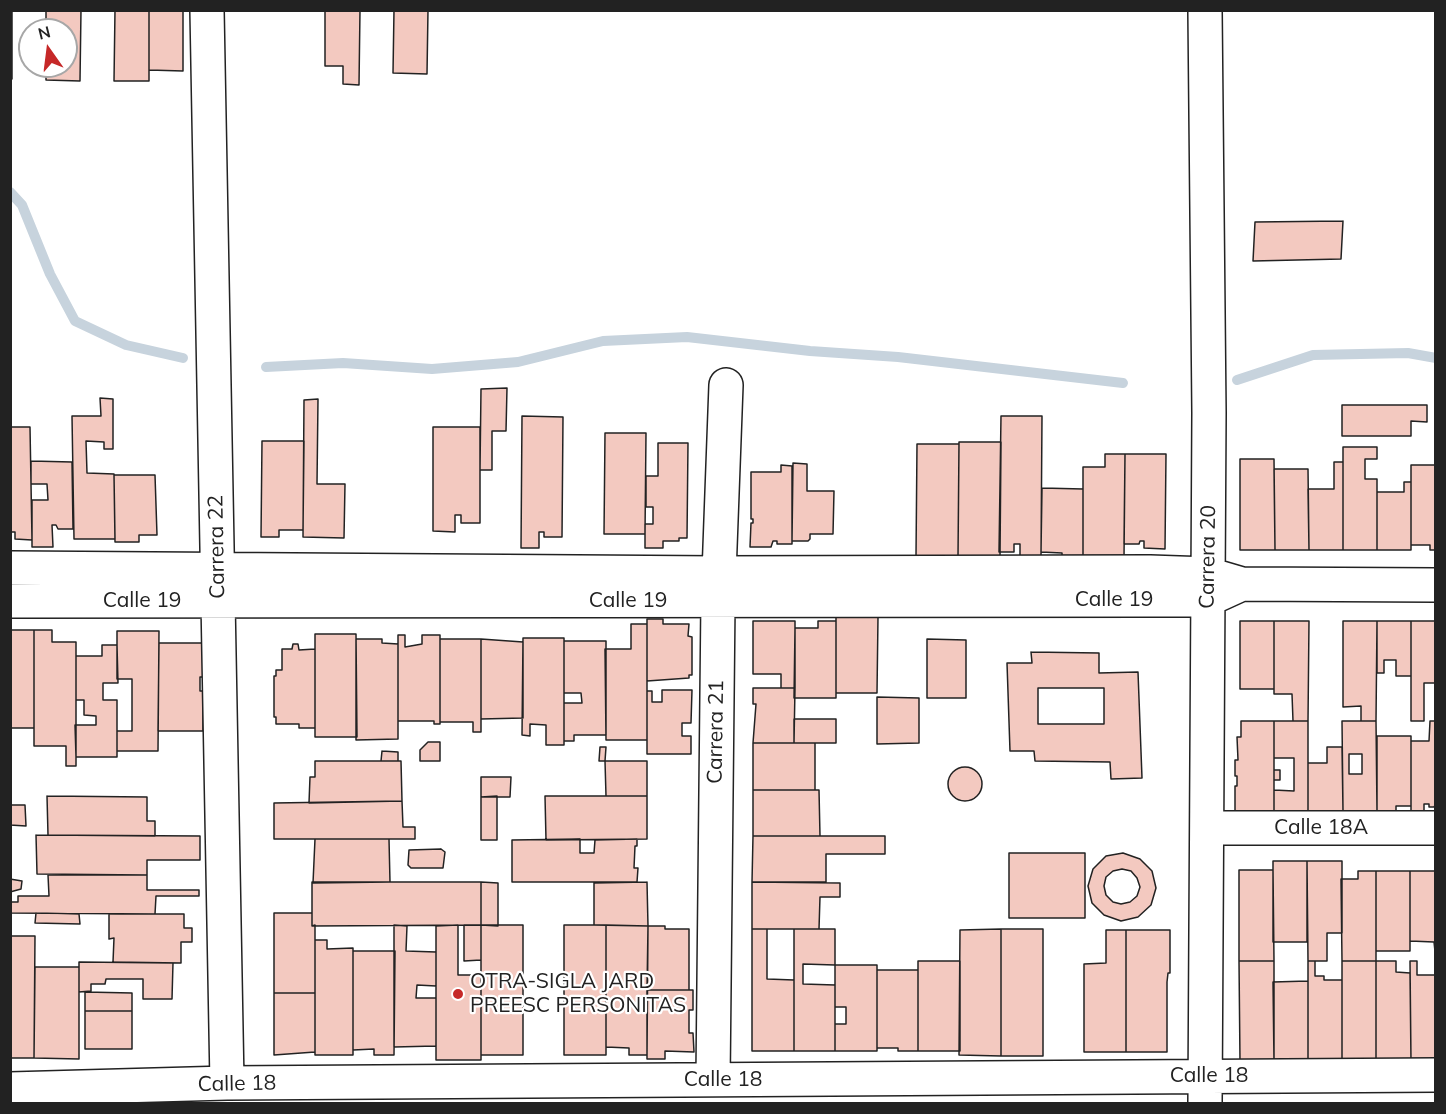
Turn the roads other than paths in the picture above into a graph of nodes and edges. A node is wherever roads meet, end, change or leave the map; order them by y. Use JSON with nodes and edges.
{"nodes":[{"id":1,"x":207,"y":10,"type":"edge"},
{"id":2,"x":1205,"y":10,"type":"edge"},
{"id":3,"x":726,"y":385,"type":"dead end"},
{"id":4,"x":10,"y":568,"type":"edge"},
{"id":5,"x":218,"y":569,"type":"junction"},
{"id":6,"x":1436,"y":585,"type":"edge"},
{"id":7,"x":718,"y":587,"type":"junction"},
{"id":8,"x":1208,"y":587,"type":"junction"},
{"id":9,"x":10,"y":601,"type":"edge"},
{"id":10,"x":218,"y":602,"type":"junction"},
{"id":11,"x":1207,"y":828,"type":"junction"},
{"id":12,"x":1436,"y":828,"type":"edge"},
{"id":13,"x":1436,"y":1075,"type":"edge"},
{"id":14,"x":713,"y":1080,"type":"junction"},
{"id":15,"x":227,"y":1083,"type":"junction"},
{"id":16,"x":10,"y":1089,"type":"edge"},
{"id":17,"x":1205,"y":1090,"type":"edge"}],
"edges":[{"from":1,"to":5,"type":"street","name":"Carrera 22"},
{"from":2,"to":8,"type":"street","name":"Carrera 20"},
{"from":3,"to":7,"type":"street","name":"Carrera 21"},
{"from":4,"to":5,"type":"street","name":"Calle 19"},
{"from":5,"to":7,"type":"street","name":"Calle 19"},
{"from":5,"to":10,"type":"street","name":"Carrera 22"},
{"from":6,"to":8,"type":"street","name":"Calle 19"},
{"from":7,"to":8,"type":"street","name":"Calle 19"},
{"from":7,"to":10,"type":"street","name":"Calle 19"},
{"from":7,"to":14,"type":"street","name":"Carrera 21"},
{"from":8,"to":11,"type":"street","name":"Carrera 20"},
{"from":9,"to":10,"type":"street","name":"Calle 19"},
{"from":10,"to":15,"type":"street","name":"Carrera 22"},
{"from":11,"to":12,"type":"street","name":"Calle 18A"},
{"from":11,"to":17,"type":"street","name":"Carrera 20"},
{"from":13,"to":17,"type":"street","name":"Calle 18"},
{"from":14,"to":15,"type":"street","name":"Calle 18"},
{"from":14,"to":17,"type":"street","name":"Calle 18"},
{"from":15,"to":16,"type":"street","name":"Calle 18"}]}
